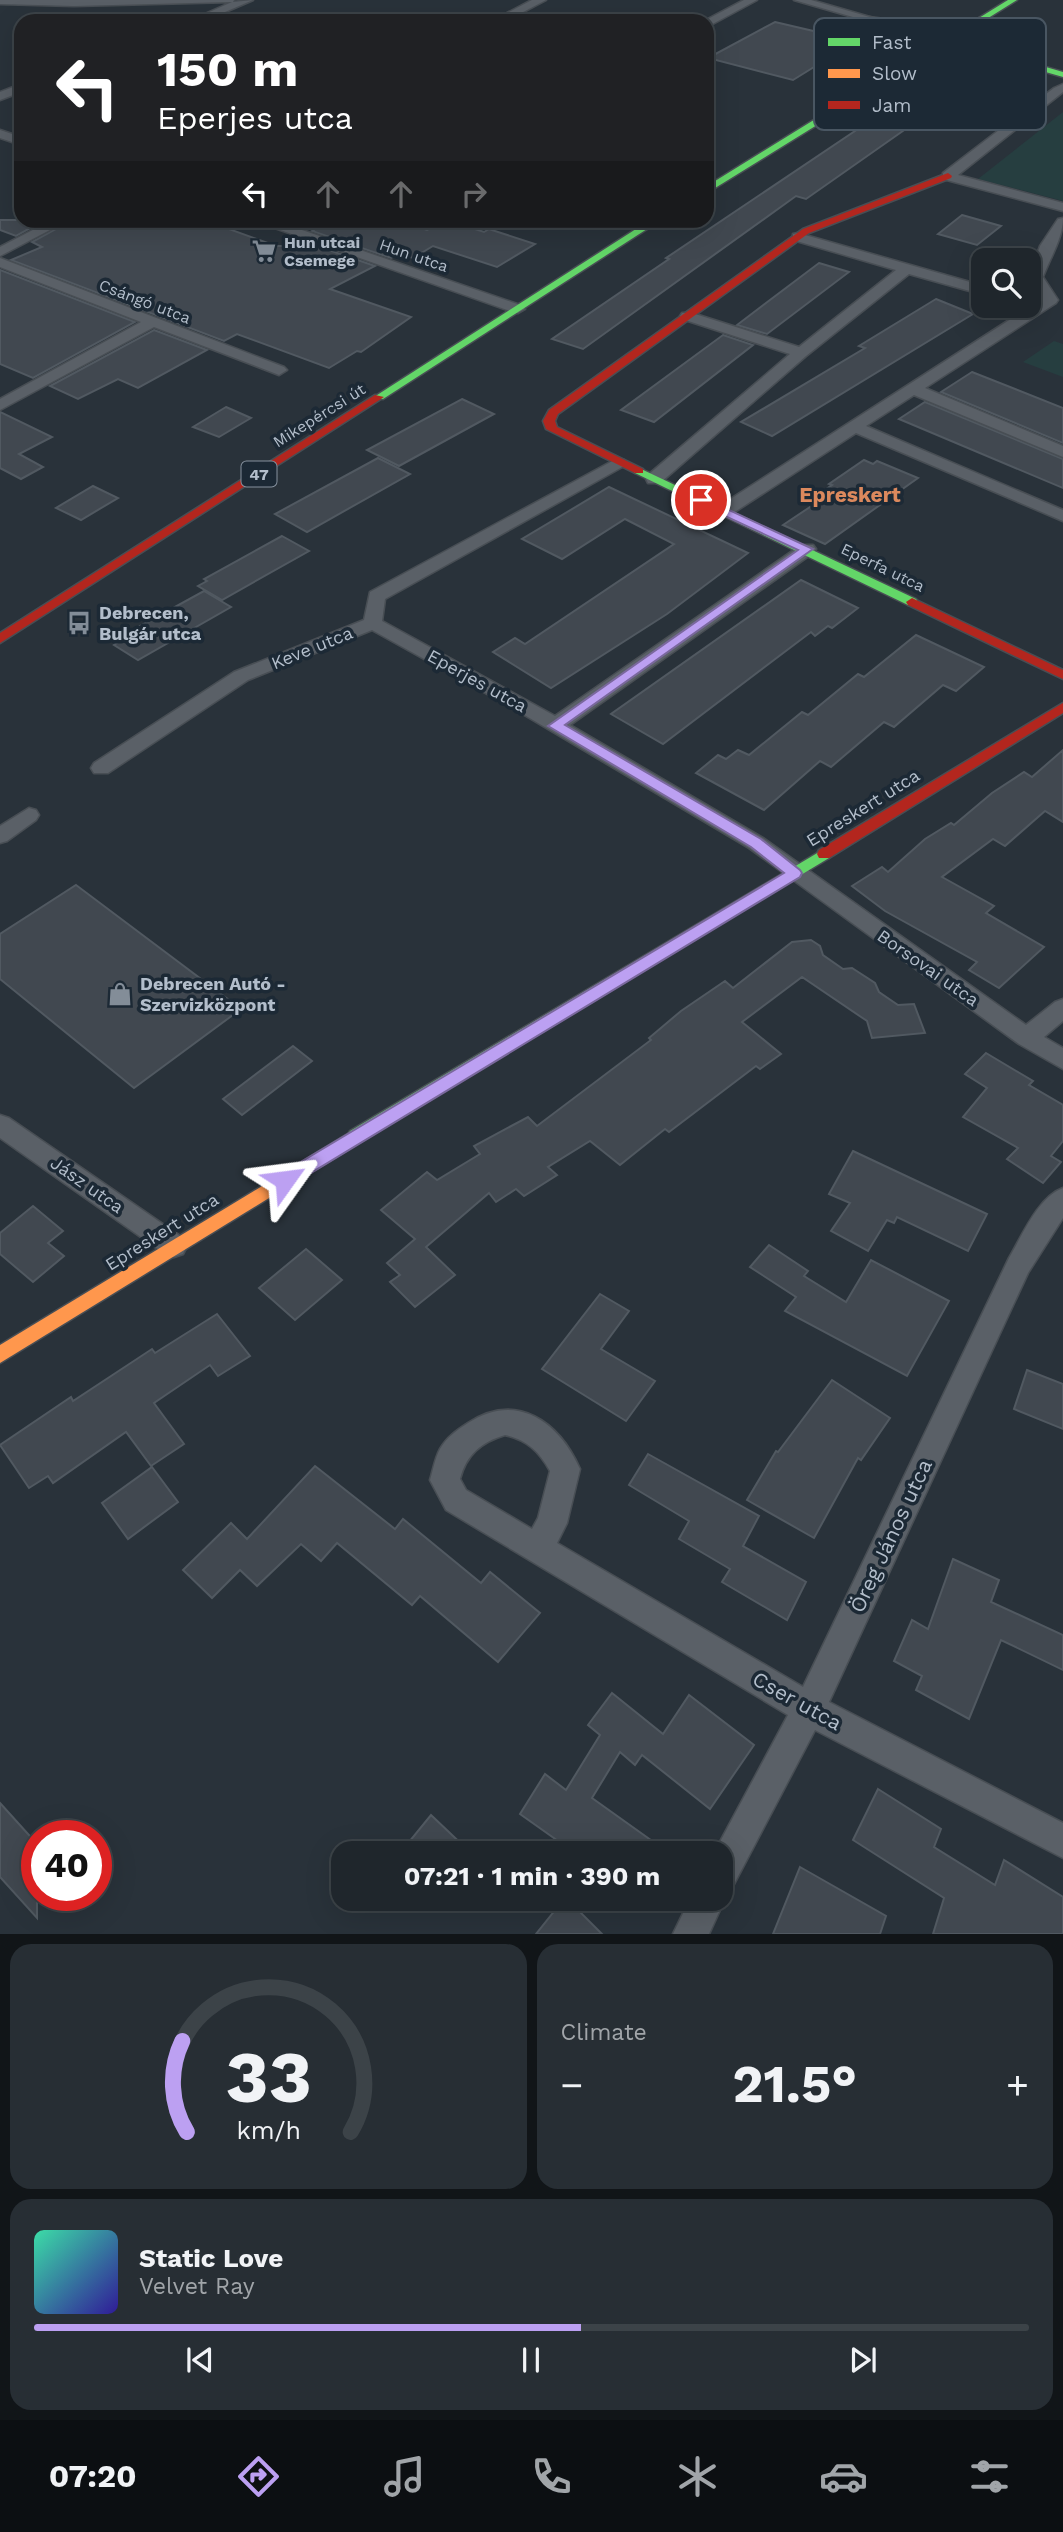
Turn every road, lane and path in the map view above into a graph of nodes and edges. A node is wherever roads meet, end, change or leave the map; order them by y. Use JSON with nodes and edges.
{"nodes":[{"id":1,"x":229,"y":0,"type":"edge"},
{"id":2,"x":248,"y":0,"type":"edge"},
{"id":3,"x":752,"y":0,"type":"edge"},
{"id":4,"x":799,"y":0,"type":"edge"},
{"id":5,"x":1013,"y":0,"type":"edge"},
{"id":6,"x":0,"y":1,"type":"edge"},
{"id":7,"x":536,"y":1,"type":"edge"},
{"id":8,"x":212,"y":14,"type":"edge"},
{"id":9,"x":511,"y":14,"type":"edge"},
{"id":10,"x":865,"y":18,"type":"edge"},
{"id":11,"x":983,"y":18,"type":"edge"},
{"id":12,"x":714,"y":20,"type":"edge"},
{"id":13,"x":814,"y":124,"type":"edge"},
{"id":14,"x":1001,"y":130,"type":"edge"},
{"id":15,"x":948,"y":176,"type":"junction"},
{"id":16,"x":714,"y":186,"type":"edge"},
{"id":17,"x":1063,"y":207,"type":"edge"},
{"id":18,"x":1063,"y":222,"type":"edge"},
{"id":19,"x":47,"y":228,"type":"edge"},
{"id":20,"x":281,"y":228,"type":"edge"},
{"id":21,"x":645,"y":228,"type":"edge"},
{"id":22,"x":798,"y":237,"type":"junction"},
{"id":23,"x":0,"y":251,"type":"edge"},
{"id":24,"x":0,"y":262,"type":"edge"},
{"id":25,"x":1041,"y":263,"type":"edge"},
{"id":26,"x":906,"y":269,"type":"junction"},
{"id":27,"x":971,"y":287,"type":"edge"},
{"id":28,"x":1041,"y":288,"type":"edge"},
{"id":29,"x":1041,"y":304,"type":"edge"},
{"id":30,"x":519,"y":309,"type":"junction"},
{"id":31,"x":687,"y":316,"type":"junction"},
{"id":32,"x":1017,"y":318,"type":"edge"},
{"id":33,"x":151,"y":322,"type":"junction"},
{"id":34,"x":801,"y":353,"type":"junction"},
{"id":35,"x":279,"y":370,"type":"dead end"},
{"id":36,"x":913,"y":389,"type":"junction"},
{"id":37,"x":0,"y":405,"type":"edge"},
{"id":38,"x":855,"y":427,"type":"junction"},
{"id":39,"x":1063,"y":452,"type":"edge"},
{"id":40,"x":618,"y":463,"type":"junction"},
{"id":41,"x":654,"y":479,"type":"junction"},
{"id":42,"x":724,"y":511,"type":"junction"},
{"id":43,"x":1063,"y":516,"type":"edge"},
{"id":44,"x":807,"y":549,"type":"junction"},
{"id":45,"x":373,"y":623,"type":"junction"},
{"id":46,"x":0,"y":639,"type":"edge"},
{"id":47,"x":1063,"y":674,"type":"edge"},
{"id":48,"x":1063,"y":707,"type":"edge"},
{"id":49,"x":555,"y":726,"type":"junction"},
{"id":50,"x":101,"y":768,"type":"dead end"},
{"id":51,"x":29,"y":814,"type":"dead end"},
{"id":52,"x":0,"y":836,"type":"edge"},
{"id":53,"x":795,"y":873,"type":"junction"},
{"id":54,"x":1063,"y":1008,"type":"edge"},
{"id":55,"x":1027,"y":1038,"type":"junction"},
{"id":56,"x":1063,"y":1060,"type":"edge"},
{"id":57,"x":0,"y":1125,"type":"edge"},
{"id":58,"x":1063,"y":1199,"type":"edge"},
{"id":59,"x":174,"y":1246,"type":"junction"},
{"id":60,"x":0,"y":1355,"type":"edge"},
{"id":61,"x":537,"y":1549,"type":"junction"},
{"id":62,"x":809,"y":1709,"type":"junction"},
{"id":63,"x":1063,"y":1842,"type":"edge"},
{"id":64,"x":733,"y":1852,"type":"edge"},
{"id":65,"x":702,"y":1911,"type":"edge"},
{"id":66,"x":690,"y":1934,"type":"edge"}],
"edges":[{"from":1,"to":6,"type":"street"},
{"from":2,"to":8,"type":"street"},
{"from":3,"to":12,"type":"street"},
{"from":4,"to":10,"type":"street"},
{"from":5,"to":11,"type":"street"},
{"from":7,"to":9,"type":"street"},
{"from":13,"to":16,"type":"street"},
{"from":14,"to":15,"type":"street"},
{"from":15,"to":17,"type":"street"},
{"from":15,"to":22,"type":"street"},
{"from":18,"to":25,"type":"street"},
{"from":19,"to":23,"type":"street"},
{"from":20,"to":30,"type":"street","name":"Hun utca"},
{"from":21,"to":30,"type":"street","name":"Mikepércsi út","number":"47"},
{"from":22,"to":26,"type":"street"},
{"from":22,"to":31,"type":"street"},
{"from":24,"to":33,"type":"street","name":"Csángó utca"},
{"from":26,"to":27,"type":"street"},
{"from":26,"to":34,"type":"street"},
{"from":28,"to":29,"type":"street"},
{"from":30,"to":46,"type":"street","name":"Mikepércsi út","number":"47"},
{"from":31,"to":34,"type":"street"},
{"from":31,"to":40,"type":"street","name":"Eperfa utca"},
{"from":32,"to":36,"type":"street"},
{"from":33,"to":35,"type":"street","name":"Csángó utca"},
{"from":33,"to":37,"type":"street"},
{"from":34,"to":41,"type":"street"},
{"from":36,"to":38,"type":"street"},
{"from":36,"to":39,"type":"street"},
{"from":38,"to":42,"type":"street"},
{"from":38,"to":43,"type":"street"},
{"from":40,"to":41,"type":"street","name":"Eperfa utca"},
{"from":40,"to":45,"type":"street","name":"Keve utca"},
{"from":41,"to":42,"type":"street","name":"Eperfa utca"},
{"from":42,"to":44,"type":"street","name":"Eperfa utca"},
{"from":44,"to":47,"type":"street","name":"Eperfa utca"},
{"from":44,"to":49,"type":"street"},
{"from":45,"to":49,"type":"street","name":"Eperjes utca"},
{"from":45,"to":50,"type":"street","name":"Keve utca"},
{"from":48,"to":53,"type":"street","name":"Epreskert utca"},
{"from":49,"to":53,"type":"street","name":"Eperjes utca"},
{"from":51,"to":52,"type":"street"},
{"from":53,"to":55,"type":"street","name":"Borsovai utca"},
{"from":53,"to":59,"type":"street","name":"Epreskert utca"},
{"from":54,"to":55,"type":"street"},
{"from":55,"to":56,"type":"street","name":"Borsovai utca"},
{"from":57,"to":59,"type":"street","name":"Jász utca"},
{"from":58,"to":62,"type":"street","name":"Öreg János utca"},
{"from":59,"to":60,"type":"street","name":"Epreskert utca"},
{"from":61,"to":61,"type":"street","name":"Cser utca"},
{"from":61,"to":62,"type":"street","name":"Cser utca"},
{"from":62,"to":63,"type":"street","name":"Cser utca"},
{"from":62,"to":64,"type":"street","name":"Öreg János utca"},
{"from":65,"to":66,"type":"street"}]}
